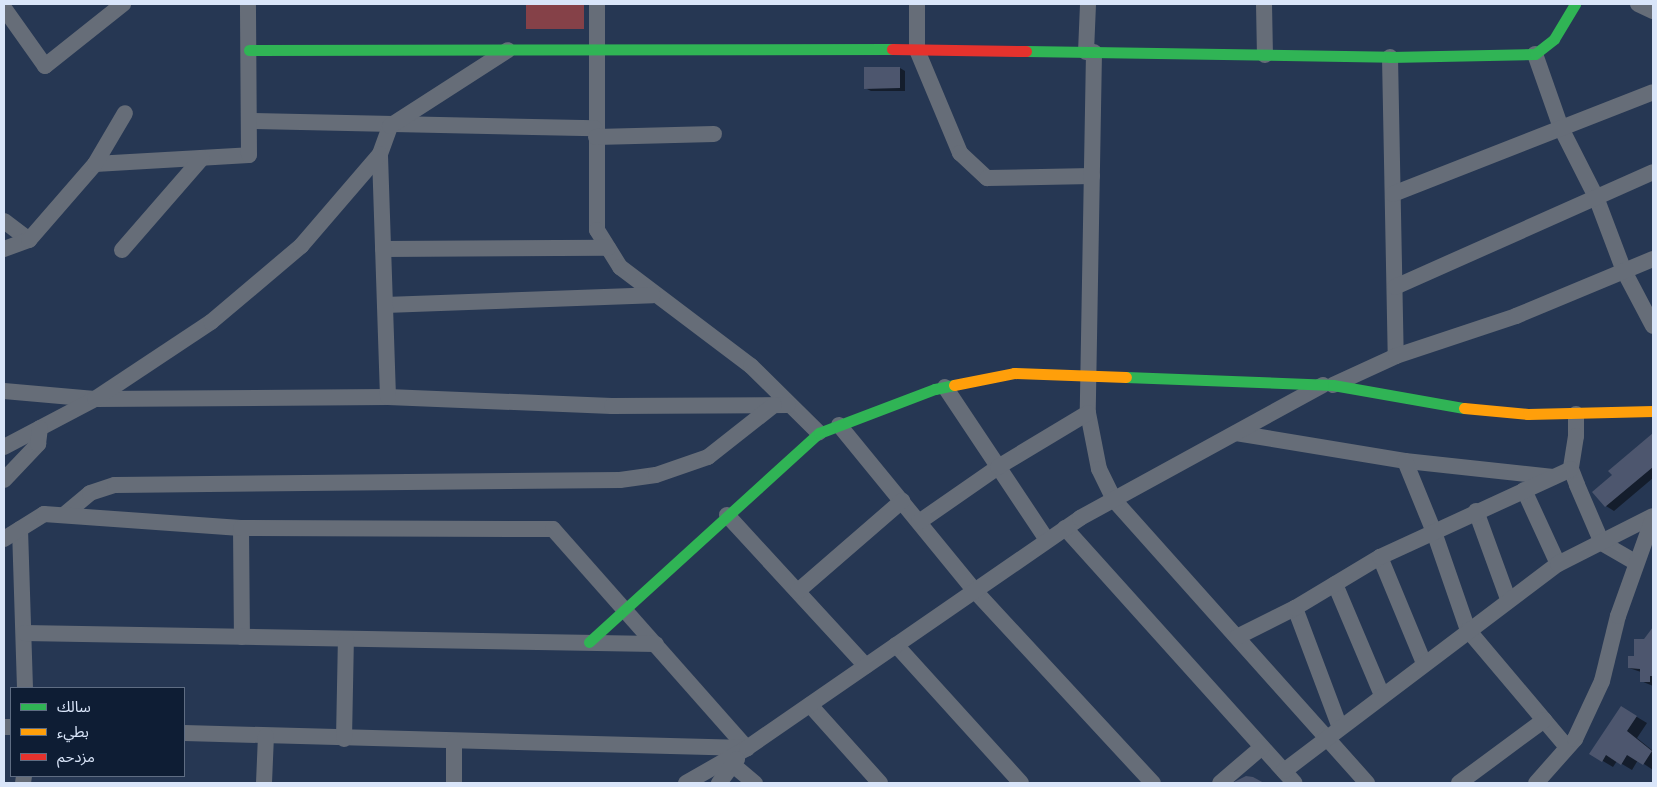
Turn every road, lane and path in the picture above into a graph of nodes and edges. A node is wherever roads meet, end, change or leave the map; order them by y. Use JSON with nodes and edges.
{"nodes":[{"id":1,"x":248,"y":4,"type":"edge"},
{"id":2,"x":597,"y":4,"type":"edge"},
{"id":3,"x":917,"y":4,"type":"edge"},
{"id":4,"x":1088,"y":4,"type":"edge"},
{"id":5,"x":1264,"y":4,"type":"edge"},
{"id":6,"x":1574,"y":4,"type":"edge"},
{"id":7,"x":1638,"y":4,"type":"edge"},
{"id":8,"x":114,"y":6,"type":"edge"},
{"id":9,"x":1653,"y":11,"type":"edge"},
{"id":10,"x":6,"y":18,"type":"edge"},
{"id":11,"x":249,"y":50,"type":"junction"},
{"id":12,"x":508,"y":50,"type":"junction"},
{"id":13,"x":596,"y":50,"type":"junction"},
{"id":14,"x":917,"y":50,"type":"junction"},
{"id":15,"x":1090,"y":52,"type":"junction"},
{"id":16,"x":1535,"y":54,"type":"junction"},
{"id":17,"x":1265,"y":55,"type":"junction"},
{"id":18,"x":1390,"y":57,"type":"junction"},
{"id":19,"x":1653,"y":92,"type":"edge"},
{"id":20,"x":125,"y":113,"type":"dead end"},
{"id":21,"x":250,"y":121,"type":"junction"},
{"id":22,"x":390,"y":126,"type":"junction"},
{"id":23,"x":1561,"y":128,"type":"junction"},
{"id":24,"x":596,"y":133,"type":"junction"},
{"id":25,"x":714,"y":134,"type":"dead end"},
{"id":26,"x":380,"y":154,"type":"junction"},
{"id":27,"x":202,"y":158,"type":"junction"},
{"id":28,"x":95,"y":164,"type":"junction"},
{"id":29,"x":1653,"y":172,"type":"edge"},
{"id":30,"x":1092,"y":176,"type":"junction"},
{"id":31,"x":1393,"y":194,"type":"junction"},
{"id":32,"x":1596,"y":197,"type":"junction"},
{"id":33,"x":4,"y":221,"type":"edge"},
{"id":34,"x":29,"y":240,"type":"junction"},
{"id":35,"x":608,"y":248,"type":"junction"},
{"id":36,"x":4,"y":249,"type":"edge"},
{"id":37,"x":383,"y":249,"type":"junction"},
{"id":38,"x":122,"y":250,"type":"dead end"},
{"id":39,"x":1653,"y":259,"type":"edge"},
{"id":40,"x":1624,"y":271,"type":"junction"},
{"id":41,"x":1395,"y":287,"type":"junction"},
{"id":42,"x":653,"y":295,"type":"junction"},
{"id":43,"x":385,"y":305,"type":"junction"},
{"id":44,"x":1653,"y":326,"type":"edge"},
{"id":45,"x":1396,"y":356,"type":"junction"},
{"id":46,"x":1088,"y":376,"type":"junction"},
{"id":47,"x":1329,"y":384,"type":"junction"},
{"id":48,"x":945,"y":387,"type":"junction"},
{"id":49,"x":4,"y":391,"type":"edge"},
{"id":50,"x":388,"y":397,"type":"junction"},
{"id":51,"x":96,"y":399,"type":"junction"},
{"id":52,"x":781,"y":405,"type":"junction"},
{"id":53,"x":1653,"y":411,"type":"edge"},
{"id":54,"x":1088,"y":413,"type":"junction"},
{"id":55,"x":1576,"y":414,"type":"junction"},
{"id":56,"x":840,"y":425,"type":"junction"},
{"id":57,"x":40,"y":428,"type":"junction"},
{"id":58,"x":819,"y":433,"type":"junction"},
{"id":59,"x":1236,"y":433,"type":"junction"},
{"id":60,"x":4,"y":447,"type":"edge"},
{"id":61,"x":1405,"y":461,"type":"junction"},
{"id":62,"x":998,"y":466,"type":"junction"},
{"id":63,"x":1570,"y":469,"type":"junction"},
{"id":64,"x":1554,"y":476,"type":"junction"},
{"id":65,"x":4,"y":480,"type":"edge"},
{"id":66,"x":1524,"y":490,"type":"junction"},
{"id":67,"x":1114,"y":500,"type":"junction"},
{"id":68,"x":902,"y":501,"type":"junction"},
{"id":69,"x":1476,"y":511,"type":"junction"},
{"id":70,"x":64,"y":515,"type":"junction"},
{"id":71,"x":727,"y":515,"type":"junction"},
{"id":72,"x":1653,"y":517,"type":"edge"},
{"id":73,"x":919,"y":522,"type":"junction"},
{"id":74,"x":241,"y":528,"type":"junction"},
{"id":75,"x":1065,"y":528,"type":"junction"},
{"id":76,"x":20,"y":529,"type":"junction"},
{"id":77,"x":1434,"y":532,"type":"junction"},
{"id":78,"x":4,"y":539,"type":"edge"},
{"id":79,"x":1047,"y":540,"type":"junction"},
{"id":80,"x":1602,"y":543,"type":"junction"},
{"id":81,"x":1380,"y":557,"type":"junction"},
{"id":82,"x":1636,"y":562,"type":"junction"},
{"id":83,"x":1558,"y":564,"type":"junction"},
{"id":84,"x":1335,"y":584,"type":"junction"},
{"id":85,"x":798,"y":591,"type":"junction"},
{"id":86,"x":975,"y":591,"type":"junction"},
{"id":87,"x":1508,"y":599,"type":"junction"},
{"id":88,"x":624,"y":608,"type":"junction"},
{"id":89,"x":1295,"y":608,"type":"junction"},
{"id":90,"x":1468,"y":630,"type":"junction"},
{"id":91,"x":24,"y":633,"type":"junction"},
{"id":92,"x":242,"y":637,"type":"junction"},
{"id":93,"x":1237,"y":638,"type":"junction"},
{"id":94,"x":346,"y":639,"type":"junction"},
{"id":95,"x":589,"y":642,"type":"junction"},
{"id":96,"x":656,"y":644,"type":"junction"},
{"id":97,"x":896,"y":645,"type":"junction"},
{"id":98,"x":1424,"y":663,"type":"junction"},
{"id":99,"x":866,"y":666,"type":"junction"},
{"id":100,"x":24,"y":687,"type":"edge"},
{"id":101,"x":1382,"y":695,"type":"junction"},
{"id":102,"x":810,"y":705,"type":"junction"},
{"id":103,"x":1544,"y":720,"type":"junction"},
{"id":104,"x":1340,"y":728,"type":"junction"},
{"id":105,"x":185,"y":733,"type":"edge"},
{"id":106,"x":266,"y":736,"type":"junction"},
{"id":107,"x":344,"y":739,"type":"junction"},
{"id":108,"x":1325,"y":739,"type":"junction"},
{"id":109,"x":454,"y":742,"type":"junction"},
{"id":110,"x":1262,"y":747,"type":"junction"},
{"id":111,"x":1567,"y":747,"type":"junction"},
{"id":112,"x":747,"y":748,"type":"junction"},
{"id":113,"x":732,"y":764,"type":"junction"},
{"id":114,"x":1289,"y":777,"type":"edge"},
{"id":115,"x":264,"y":783,"type":"edge"},
{"id":116,"x":454,"y":783,"type":"edge"},
{"id":117,"x":686,"y":783,"type":"edge"},
{"id":118,"x":719,"y":783,"type":"edge"},
{"id":119,"x":755,"y":783,"type":"edge"},
{"id":120,"x":880,"y":783,"type":"edge"},
{"id":121,"x":1022,"y":783,"type":"edge"},
{"id":122,"x":1153,"y":783,"type":"edge"},
{"id":123,"x":1220,"y":783,"type":"edge"},
{"id":124,"x":1367,"y":783,"type":"edge"},
{"id":125,"x":1459,"y":783,"type":"edge"},
{"id":126,"x":1536,"y":783,"type":"edge"}],
"edges":[{"from":1,"to":11,"type":"street"},
{"from":2,"to":13,"type":"street"},
{"from":3,"to":14,"type":"street"},
{"from":4,"to":15,"type":"street"},
{"from":5,"to":17,"type":"street"},
{"from":6,"to":16,"type":"street"},
{"from":7,"to":9,"type":"street"},
{"from":8,"to":10,"type":"street"},
{"from":11,"to":12,"type":"street"},
{"from":11,"to":21,"type":"street"},
{"from":12,"to":13,"type":"street"},
{"from":12,"to":22,"type":"street"},
{"from":13,"to":14,"type":"street"},
{"from":13,"to":24,"type":"street"},
{"from":14,"to":15,"type":"street"},
{"from":14,"to":30,"type":"street"},
{"from":15,"to":17,"type":"street"},
{"from":15,"to":30,"type":"street"},
{"from":16,"to":18,"type":"street"},
{"from":16,"to":23,"type":"street"},
{"from":17,"to":18,"type":"street"},
{"from":18,"to":31,"type":"street"},
{"from":19,"to":23,"type":"street"},
{"from":20,"to":28,"type":"street"},
{"from":21,"to":22,"type":"street"},
{"from":21,"to":27,"type":"street"},
{"from":22,"to":24,"type":"street"},
{"from":22,"to":26,"type":"street"},
{"from":23,"to":31,"type":"street"},
{"from":23,"to":32,"type":"street"},
{"from":24,"to":25,"type":"street"},
{"from":24,"to":35,"type":"street"},
{"from":26,"to":37,"type":"street"},
{"from":26,"to":51,"type":"street"},
{"from":27,"to":28,"type":"street"},
{"from":27,"to":38,"type":"street"},
{"from":28,"to":34,"type":"street"},
{"from":29,"to":32,"type":"street"},
{"from":30,"to":46,"type":"street"},
{"from":31,"to":41,"type":"street"},
{"from":32,"to":40,"type":"street"},
{"from":32,"to":41,"type":"street"},
{"from":33,"to":34,"type":"street"},
{"from":34,"to":36,"type":"street"},
{"from":35,"to":37,"type":"street"},
{"from":35,"to":42,"type":"street"},
{"from":37,"to":43,"type":"street"},
{"from":39,"to":40,"type":"street"},
{"from":40,"to":44,"type":"street"},
{"from":40,"to":45,"type":"street"},
{"from":41,"to":45,"type":"street"},
{"from":42,"to":43,"type":"street"},
{"from":42,"to":52,"type":"street"},
{"from":43,"to":50,"type":"street"},
{"from":45,"to":47,"type":"street"},
{"from":46,"to":47,"type":"street"},
{"from":46,"to":48,"type":"street"},
{"from":46,"to":54,"type":"street"},
{"from":47,"to":55,"type":"street"},
{"from":47,"to":59,"type":"street"},
{"from":48,"to":56,"type":"street"},
{"from":48,"to":62,"type":"street"},
{"from":49,"to":51,"type":"street"},
{"from":50,"to":51,"type":"street"},
{"from":50,"to":52,"type":"street"},
{"from":51,"to":57,"type":"street"},
{"from":52,"to":58,"type":"street"},
{"from":52,"to":70,"type":"street"},
{"from":53,"to":55,"type":"street"},
{"from":54,"to":62,"type":"street"},
{"from":54,"to":67,"type":"street"},
{"from":55,"to":63,"type":"street"},
{"from":56,"to":58,"type":"street"},
{"from":56,"to":68,"type":"street"},
{"from":57,"to":60,"type":"street"},
{"from":57,"to":65,"type":"street"},
{"from":58,"to":71,"type":"street"},
{"from":59,"to":61,"type":"street"},
{"from":59,"to":67,"type":"street"},
{"from":61,"to":64,"type":"street"},
{"from":61,"to":77,"type":"street"},
{"from":62,"to":73,"type":"street"},
{"from":62,"to":79,"type":"street"},
{"from":63,"to":64,"type":"street"},
{"from":63,"to":80,"type":"street"},
{"from":64,"to":66,"type":"street"},
{"from":66,"to":69,"type":"street"},
{"from":66,"to":83,"type":"street"},
{"from":67,"to":75,"type":"street"},
{"from":67,"to":93,"type":"street"},
{"from":68,"to":73,"type":"street"},
{"from":68,"to":85,"type":"street"},
{"from":69,"to":77,"type":"street"},
{"from":69,"to":87,"type":"street"},
{"from":70,"to":74,"type":"street"},
{"from":70,"to":76,"type":"street"},
{"from":71,"to":85,"type":"street"},
{"from":71,"to":88,"type":"street"},
{"from":72,"to":80,"type":"street"},
{"from":72,"to":82,"type":"street"},
{"from":73,"to":86,"type":"street"},
{"from":74,"to":88,"type":"street"},
{"from":74,"to":92,"type":"street"},
{"from":75,"to":79,"type":"street"},
{"from":75,"to":110,"type":"street"},
{"from":76,"to":78,"type":"street"},
{"from":76,"to":91,"type":"street"},
{"from":77,"to":81,"type":"street"},
{"from":77,"to":90,"type":"street"},
{"from":79,"to":86,"type":"street"},
{"from":80,"to":82,"type":"street"},
{"from":80,"to":83,"type":"street"},
{"from":81,"to":84,"type":"street"},
{"from":81,"to":98,"type":"street"},
{"from":82,"to":111,"type":"street"},
{"from":83,"to":87,"type":"street"},
{"from":84,"to":89,"type":"street"},
{"from":84,"to":101,"type":"street"},
{"from":85,"to":99,"type":"street"},
{"from":86,"to":97,"type":"street"},
{"from":86,"to":122,"type":"street"},
{"from":87,"to":90,"type":"street"},
{"from":88,"to":95,"type":"street"},
{"from":88,"to":96,"type":"street"},
{"from":89,"to":93,"type":"street"},
{"from":89,"to":104,"type":"street"},
{"from":90,"to":98,"type":"street"},
{"from":90,"to":103,"type":"street"},
{"from":91,"to":92,"type":"street"},
{"from":91,"to":100,"type":"street"},
{"from":92,"to":94,"type":"street"},
{"from":93,"to":108,"type":"street"},
{"from":94,"to":95,"type":"street"},
{"from":94,"to":107,"type":"street"},
{"from":95,"to":96,"type":"street"},
{"from":96,"to":112,"type":"street"},
{"from":97,"to":99,"type":"street"},
{"from":97,"to":121,"type":"street"},
{"from":98,"to":101,"type":"street"},
{"from":99,"to":102,"type":"street"},
{"from":101,"to":104,"type":"street"},
{"from":102,"to":112,"type":"street"},
{"from":102,"to":120,"type":"street"},
{"from":103,"to":111,"type":"street"},
{"from":103,"to":125,"type":"street"},
{"from":104,"to":108,"type":"street"},
{"from":105,"to":106,"type":"street"},
{"from":106,"to":107,"type":"street"},
{"from":106,"to":115,"type":"street"},
{"from":107,"to":109,"type":"street"},
{"from":108,"to":114,"type":"street"},
{"from":108,"to":124,"type":"street"},
{"from":109,"to":112,"type":"street"},
{"from":109,"to":116,"type":"street"},
{"from":110,"to":114,"type":"street"},
{"from":110,"to":123,"type":"street"},
{"from":111,"to":126,"type":"street"},
{"from":112,"to":113,"type":"street"},
{"from":112,"to":117,"type":"street"},
{"from":113,"to":118,"type":"street"},
{"from":113,"to":119,"type":"street"}]}
